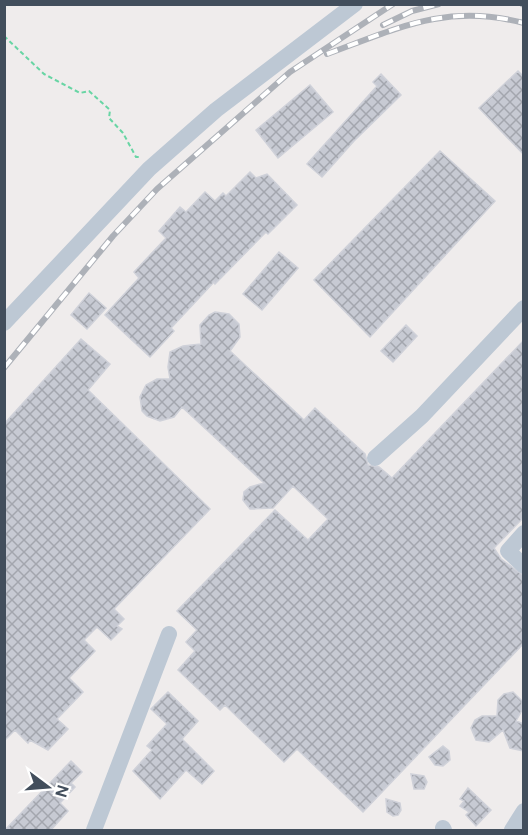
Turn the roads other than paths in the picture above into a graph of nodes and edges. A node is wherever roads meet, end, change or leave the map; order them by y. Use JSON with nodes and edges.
{"nodes":[{"id":1,"x":355,"y":4,"type":"edge"},
{"id":2,"x":524,"y":308,"type":"edge"},
{"id":3,"x":4,"y":323,"type":"edge"},
{"id":4,"x":375,"y":458,"type":"dead end"},
{"id":5,"x":524,"y":533,"type":"edge"},
{"id":6,"x":524,"y":566,"type":"edge"},
{"id":7,"x":169,"y":634,"type":"dead end"},
{"id":8,"x":524,"y":811,"type":"edge"},
{"id":9,"x":94,"y":831,"type":"edge"},
{"id":10,"x":512,"y":831,"type":"edge"}],
"edges":[{"from":1,"to":3,"type":"street"},
{"from":2,"to":4,"type":"street"},
{"from":5,"to":6,"type":"street"},
{"from":7,"to":9,"type":"street"},
{"from":8,"to":10,"type":"street"}]}
